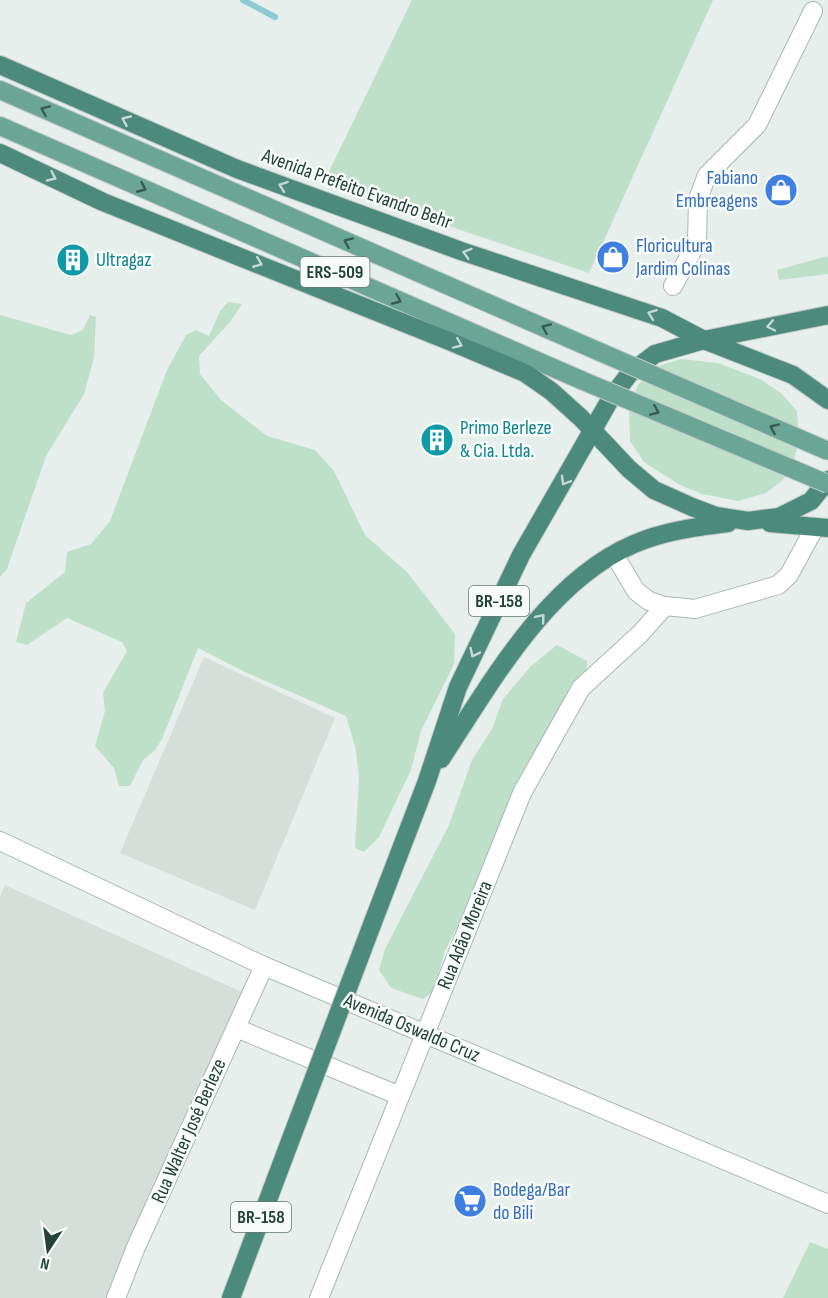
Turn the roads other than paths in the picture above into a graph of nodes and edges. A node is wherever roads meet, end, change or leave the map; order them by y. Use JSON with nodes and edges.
{"nodes":[{"id":1,"x":813,"y":11,"type":"dead end"},
{"id":2,"x":0,"y":65,"type":"edge"},
{"id":3,"x":0,"y":90,"type":"edge"},
{"id":4,"x":0,"y":126,"type":"edge"},
{"id":5,"x":0,"y":153,"type":"edge"},
{"id":6,"x":673,"y":286,"type":"dead end"},
{"id":7,"x":828,"y":315,"type":"edge"},
{"id":8,"x":704,"y":340,"type":"junction"},
{"id":9,"x":828,"y":400,"type":"edge"},
{"id":10,"x":594,"y":430,"type":"junction"},
{"id":11,"x":828,"y":451,"type":"edge"},
{"id":12,"x":828,"y":482,"type":"edge"},
{"id":13,"x":748,"y":520,"type":"junction"},
{"id":14,"x":822,"y":528,"type":"edge"},
{"id":15,"x":614,"y":554,"type":"junction"},
{"id":16,"x":665,"y":606,"type":"junction"},
{"id":17,"x":427,"y":781,"type":"junction"},
{"id":18,"x":0,"y":841,"type":"edge"},
{"id":19,"x":264,"y":966,"type":"junction"},
{"id":20,"x":236,"y":1028,"type":"junction"},
{"id":21,"x":425,"y":1034,"type":"junction"},
{"id":22,"x":400,"y":1095,"type":"junction"},
{"id":23,"x":828,"y":1204,"type":"edge"},
{"id":24,"x":116,"y":1298,"type":"edge"},
{"id":25,"x":231,"y":1298,"type":"edge"},
{"id":26,"x":319,"y":1298,"type":"edge"}],
"edges":[{"from":1,"to":6,"type":"street"},
{"from":8,"to":2,"type":"highway","name":"Avenida Prefeito Evandro Behr","one_way":true},
{"from":11,"to":3,"type":"main road","number":"ERS-509","one_way":true,"bridge":true},
{"from":4,"to":12,"type":"main road","number":"ERS-509","one_way":true,"bridge":true},
{"from":5,"to":10,"type":"highway","number":"ERS-509","one_way":true},
{"from":7,"to":8,"type":"highway","number":"BR-158","one_way":true},
{"from":8,"to":9,"type":"highway","name":"Avenida Prefeito Evandro Behr"},
{"from":8,"to":10,"type":"highway","number":"BR-158"},
{"from":10,"to":13,"type":"highway","number":"BR-158"},
{"from":10,"to":17,"type":"highway","number":"BR-158","one_way":true},
{"from":12,"to":13,"type":"highway","number":"BR-158"},
{"from":13,"to":14,"type":"highway"},
{"from":13,"to":15,"type":"highway","number":"BR-158"},
{"from":14,"to":16,"type":"street"},
{"from":15,"to":16,"type":"street"},
{"from":17,"to":15,"type":"highway","number":"BR-158","one_way":true},
{"from":16,"to":21,"type":"street","name":"Rua Adão Moreira"},
{"from":17,"to":25,"type":"highway","number":"BR-158","bridge":true},
{"from":18,"to":19,"type":"street","name":"Avenida Oswaldo Cruz"},
{"from":19,"to":20,"type":"street","name":"Rua Walter José Berleze"},
{"from":19,"to":21,"type":"street","name":"Avenida Oswaldo Cruz"},
{"from":20,"to":22,"type":"street"},
{"from":20,"to":24,"type":"street","name":"Rua Walter José Berleze"},
{"from":21,"to":22,"type":"street","name":"Rua Adão Moreira"},
{"from":21,"to":23,"type":"street","name":"Avenida Oswaldo Cruz"},
{"from":22,"to":26,"type":"street","name":"Rua Adão Moreira"}]}
